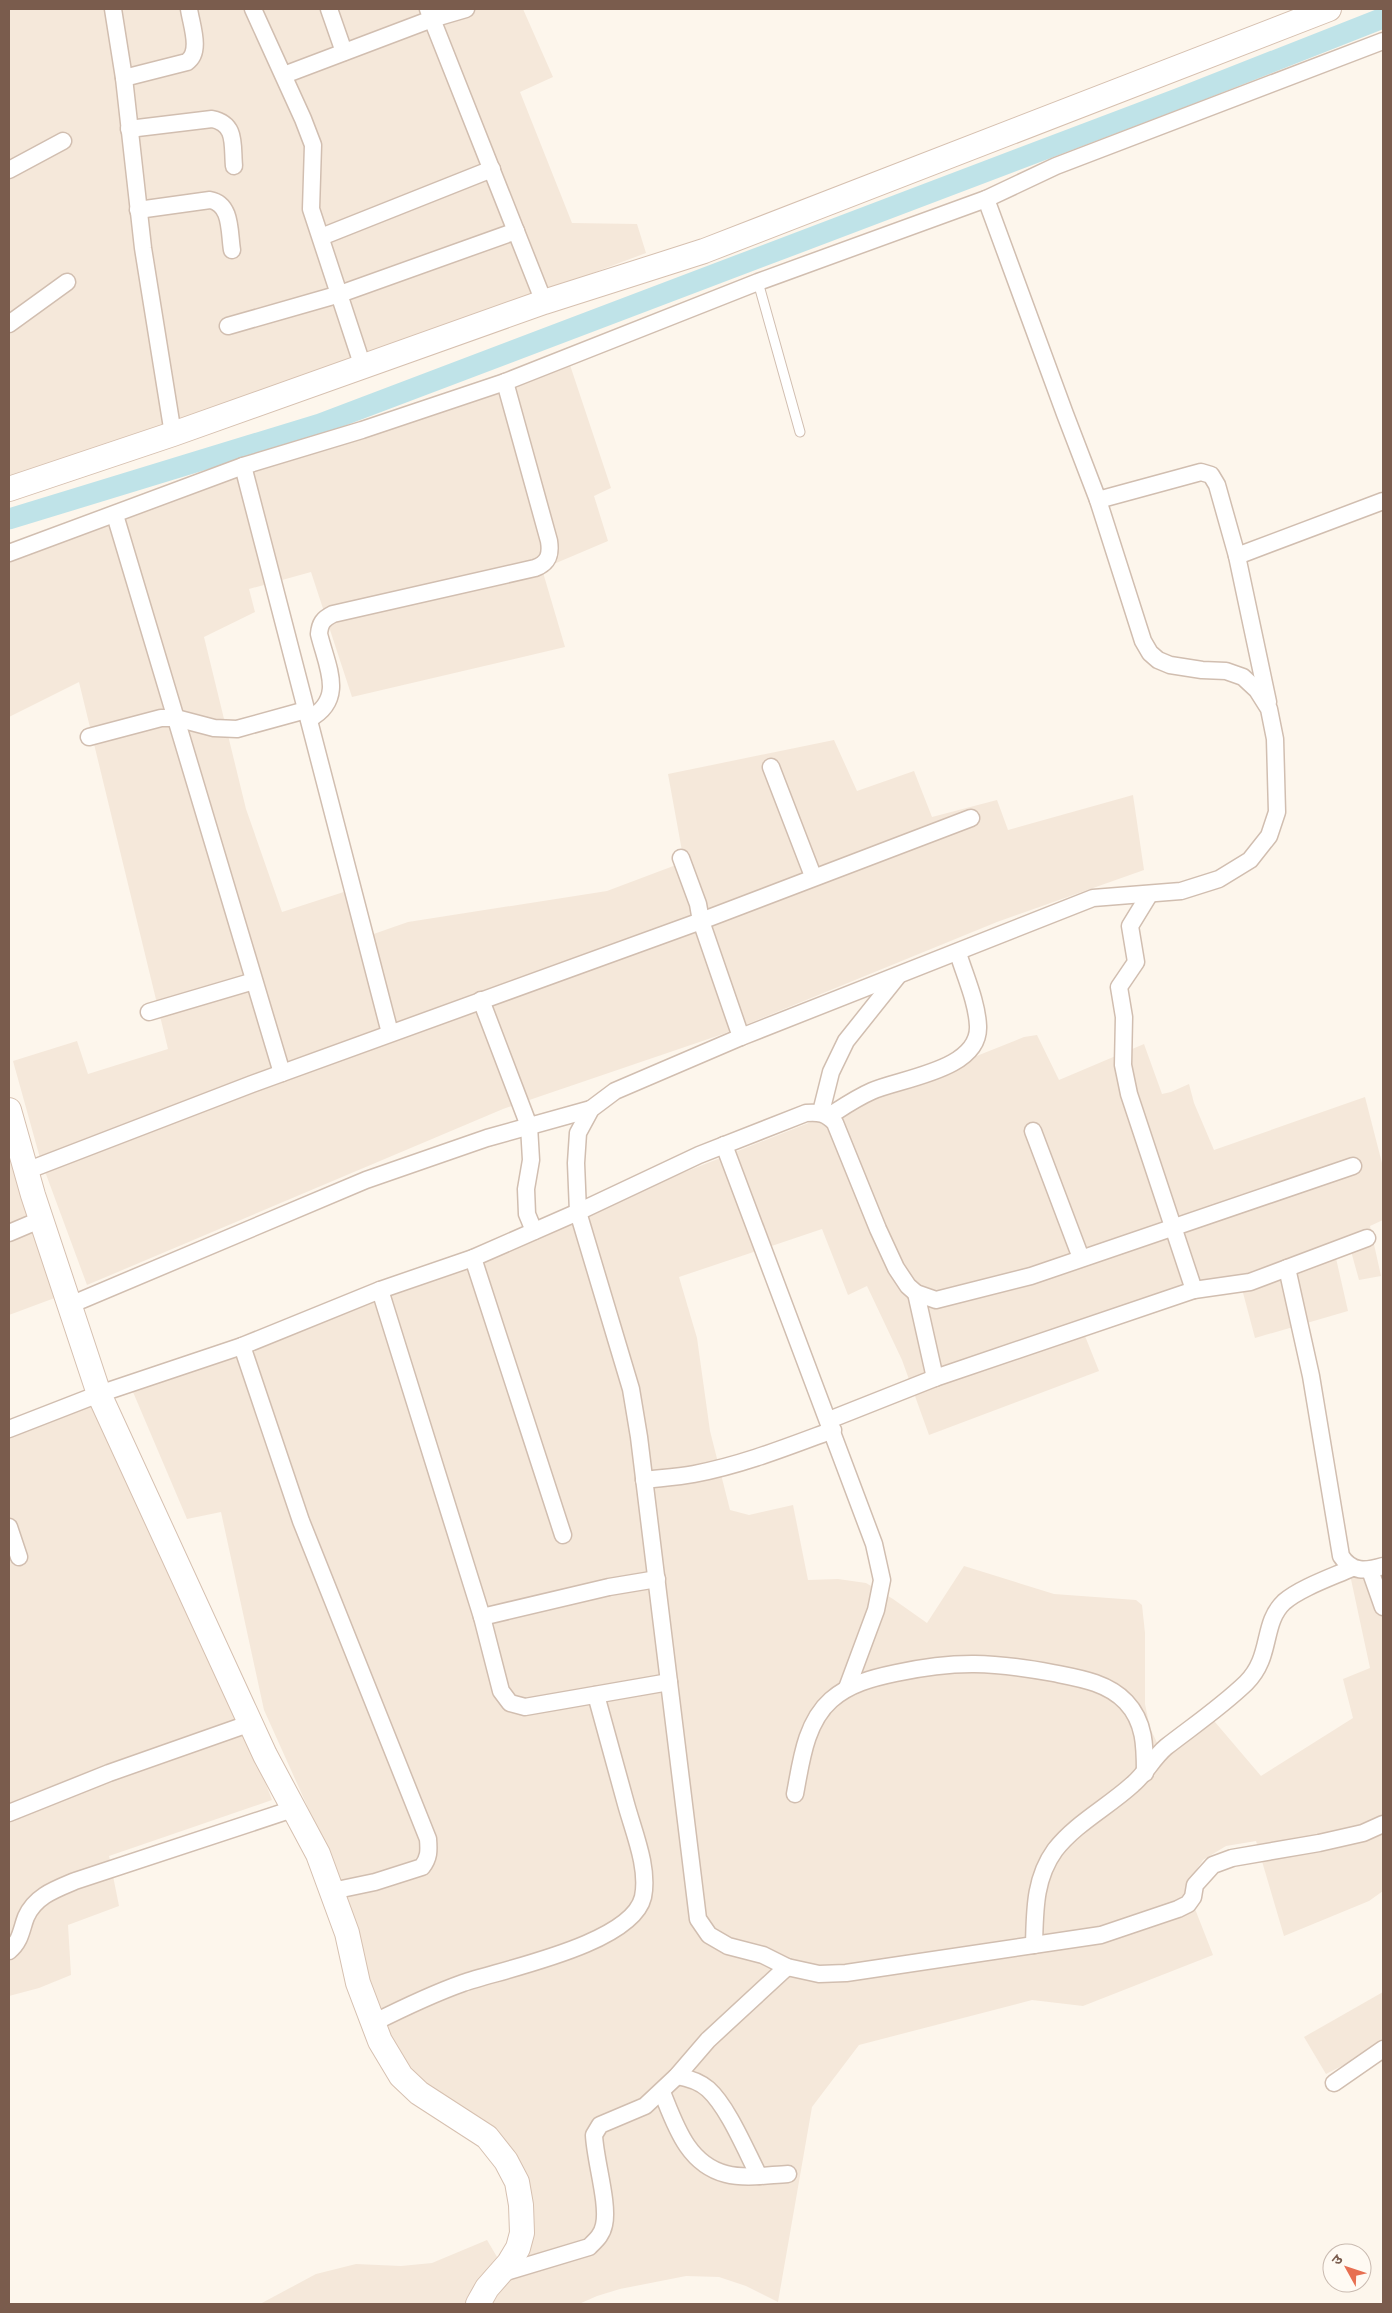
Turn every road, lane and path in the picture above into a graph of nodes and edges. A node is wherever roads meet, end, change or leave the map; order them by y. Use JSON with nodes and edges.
{"nodes":[{"id":1,"x":113,"y":9,"type":"edge"},
{"id":2,"x":189,"y":9,"type":"edge"},
{"id":3,"x":253,"y":9,"type":"edge"},
{"id":4,"x":329,"y":9,"type":"edge"},
{"id":5,"x":466,"y":9,"type":"edge"},
{"id":6,"x":1328,"y":9,"type":"edge"},
{"id":7,"x":430,"y":14,"type":"edge"},
{"id":8,"x":1383,"y":41,"type":"edge"},
{"id":9,"x":344,"y":52,"type":"junction"},
{"id":10,"x":284,"y":75,"type":"junction"},
{"id":11,"x":124,"y":78,"type":"junction"},
{"id":12,"x":129,"y":129,"type":"junction"},
{"id":13,"x":63,"y":141,"type":"dead end"},
{"id":14,"x":234,"y":166,"type":"dead end"},
{"id":15,"x":9,"y":170,"type":"edge"},
{"id":16,"x":492,"y":170,"type":"junction"},
{"id":17,"x":986,"y":199,"type":"junction"},
{"id":18,"x":138,"y":210,"type":"junction"},
{"id":19,"x":516,"y":231,"type":"junction"},
{"id":20,"x":321,"y":237,"type":"junction"},
{"id":21,"x":232,"y":250,"type":"dead end"},
{"id":22,"x":67,"y":282,"type":"dead end"},
{"id":23,"x":758,"y":282,"type":"junction"},
{"id":24,"x":340,"y":294,"type":"junction"},
{"id":25,"x":544,"y":302,"type":"junction"},
{"id":26,"x":9,"y":324,"type":"edge"},
{"id":27,"x":228,"y":326,"type":"dead end"},
{"id":28,"x":363,"y":367,"type":"junction"},
{"id":29,"x":505,"y":382,"type":"junction"},
{"id":30,"x":800,"y":432,"type":"dead end"},
{"id":31,"x":173,"y":434,"type":"junction"},
{"id":32,"x":243,"y":466,"type":"junction"},
{"id":33,"x":9,"y":489,"type":"edge"},
{"id":34,"x":1098,"y":500,"type":"junction"},
{"id":35,"x":1383,"y":501,"type":"edge"},
{"id":36,"x":115,"y":515,"type":"junction"},
{"id":37,"x":9,"y":553,"type":"edge"},
{"id":38,"x":1238,"y":556,"type":"junction"},
{"id":39,"x":1269,"y":709,"type":"junction"},
{"id":40,"x":307,"y":715,"type":"junction"},
{"id":41,"x":176,"y":718,"type":"junction"},
{"id":42,"x":88,"y":737,"type":"dead end"},
{"id":43,"x":771,"y":767,"type":"dead end"},
{"id":44,"x":971,"y":818,"type":"dead end"},
{"id":45,"x":681,"y":858,"type":"dead end"},
{"id":46,"x":813,"y":876,"type":"junction"},
{"id":47,"x":1149,"y":895,"type":"junction"},
{"id":48,"x":700,"y":921,"type":"junction"},
{"id":49,"x":958,"y":953,"type":"junction"},
{"id":50,"x":898,"y":976,"type":"junction"},
{"id":51,"x":254,"y":981,"type":"junction"},
{"id":52,"x":481,"y":1000,"type":"junction"},
{"id":53,"x":149,"y":1012,"type":"dead end"},
{"id":54,"x":390,"y":1033,"type":"junction"},
{"id":55,"x":741,"y":1037,"type":"junction"},
{"id":56,"x":282,"y":1074,"type":"junction"},
{"id":57,"x":591,"y":1109,"type":"junction"},
{"id":58,"x":9,"y":1110,"type":"edge"},
{"id":59,"x":825,"y":1114,"type":"junction"},
{"id":60,"x":529,"y":1126,"type":"junction"},
{"id":61,"x":1033,"y":1131,"type":"dead end"},
{"id":62,"x":724,"y":1145,"type":"junction"},
{"id":63,"x":1353,"y":1166,"type":"dead end"},
{"id":64,"x":26,"y":1171,"type":"junction"},
{"id":65,"x":578,"y":1212,"type":"junction"},
{"id":66,"x":42,"y":1219,"type":"junction"},
{"id":67,"x":1172,"y":1226,"type":"junction"},
{"id":68,"x":534,"y":1231,"type":"junction"},
{"id":69,"x":9,"y":1233,"type":"edge"},
{"id":70,"x":1367,"y":1238,"type":"dead end"},
{"id":71,"x":473,"y":1258,"type":"junction"},
{"id":72,"x":1081,"y":1258,"type":"junction"},
{"id":73,"x":1287,"y":1268,"type":"junction"},
{"id":74,"x":380,"y":1290,"type":"junction"},
{"id":75,"x":1194,"y":1290,"type":"junction"},
{"id":76,"x":916,"y":1293,"type":"junction"},
{"id":77,"x":70,"y":1305,"type":"junction"},
{"id":78,"x":242,"y":1346,"type":"junction"},
{"id":79,"x":935,"y":1378,"type":"junction"},
{"id":80,"x":99,"y":1394,"type":"junction"},
{"id":81,"x":831,"y":1425,"type":"junction"},
{"id":82,"x":9,"y":1429,"type":"edge"},
{"id":83,"x":644,"y":1480,"type":"junction"},
{"id":84,"x":9,"y":1527,"type":"edge"},
{"id":85,"x":563,"y":1535,"type":"dead end"},
{"id":86,"x":19,"y":1557,"type":"dead end"},
{"id":87,"x":1352,"y":1568,"type":"junction"},
{"id":88,"x":1377,"y":1568,"type":"edge"},
{"id":89,"x":657,"y":1579,"type":"junction"},
{"id":90,"x":1383,"y":1607,"type":"edge"},
{"id":91,"x":482,"y":1617,"type":"junction"},
{"id":92,"x":669,"y":1682,"type":"junction"},
{"id":93,"x":847,"y":1688,"type":"junction"},
{"id":94,"x":596,"y":1695,"type":"junction"},
{"id":95,"x":251,"y":1723,"type":"junction"},
{"id":96,"x":1145,"y":1772,"type":"junction"},
{"id":97,"x":795,"y":1794,"type":"dead end"},
{"id":98,"x":293,"y":1809,"type":"junction"},
{"id":99,"x":9,"y":1812,"type":"edge"},
{"id":100,"x":1383,"y":1824,"type":"edge"},
{"id":101,"x":332,"y":1891,"type":"junction"},
{"id":102,"x":1034,"y":1945,"type":"junction"},
{"id":103,"x":9,"y":1951,"type":"edge"},
{"id":104,"x":787,"y":1967,"type":"junction"},
{"id":105,"x":373,"y":2023,"type":"junction"},
{"id":106,"x":1383,"y":2049,"type":"edge"},
{"id":107,"x":677,"y":2076,"type":"junction"},
{"id":108,"x":1334,"y":2083,"type":"dead end"},
{"id":109,"x":662,"y":2092,"type":"junction"},
{"id":110,"x":788,"y":2174,"type":"dead end"},
{"id":111,"x":759,"y":2176,"type":"junction"},
{"id":112,"x":499,"y":2274,"type":"junction"},
{"id":113,"x":478,"y":2304,"type":"edge"}],
"edges":[{"from":1,"to":11,"type":"street"},
{"from":2,"to":11,"type":"street"},
{"from":3,"to":10,"type":"street"},
{"from":4,"to":9,"type":"street"},
{"from":5,"to":7,"type":"street"},
{"from":6,"to":25,"type":"street"},
{"from":7,"to":9,"type":"street"},
{"from":7,"to":16,"type":"street"},
{"from":8,"to":17,"type":"street"},
{"from":9,"to":10,"type":"street"},
{"from":10,"to":20,"type":"street"},
{"from":11,"to":12,"type":"street"},
{"from":12,"to":14,"type":"street"},
{"from":12,"to":18,"type":"street"},
{"from":13,"to":15,"type":"street"},
{"from":16,"to":19,"type":"street"},
{"from":16,"to":20,"type":"street"},
{"from":17,"to":23,"type":"street"},
{"from":17,"to":34,"type":"street"},
{"from":18,"to":21,"type":"street"},
{"from":18,"to":31,"type":"street"},
{"from":19,"to":24,"type":"street"},
{"from":19,"to":25,"type":"street"},
{"from":20,"to":24,"type":"street"},
{"from":22,"to":26,"type":"street"},
{"from":23,"to":29,"type":"street"},
{"from":23,"to":30,"type":"lane"},
{"from":24,"to":27,"type":"street"},
{"from":24,"to":28,"type":"street"},
{"from":25,"to":28,"type":"street"},
{"from":28,"to":31,"type":"street"},
{"from":29,"to":32,"type":"street"},
{"from":29,"to":40,"type":"street"},
{"from":31,"to":33,"type":"street"},
{"from":32,"to":36,"type":"street"},
{"from":32,"to":40,"type":"street"},
{"from":34,"to":38,"type":"street"},
{"from":34,"to":39,"type":"street"},
{"from":35,"to":38,"type":"street"},
{"from":36,"to":37,"type":"street"},
{"from":36,"to":41,"type":"street"},
{"from":38,"to":39,"type":"street"},
{"from":39,"to":47,"type":"street"},
{"from":40,"to":41,"type":"street"},
{"from":40,"to":54,"type":"street"},
{"from":41,"to":42,"type":"street"},
{"from":41,"to":51,"type":"street"},
{"from":43,"to":46,"type":"street"},
{"from":44,"to":46,"type":"street"},
{"from":45,"to":48,"type":"street"},
{"from":46,"to":48,"type":"street"},
{"from":47,"to":49,"type":"street"},
{"from":47,"to":67,"type":"street"},
{"from":48,"to":52,"type":"street"},
{"from":48,"to":55,"type":"street"},
{"from":49,"to":50,"type":"street"},
{"from":49,"to":59,"type":"street"},
{"from":50,"to":55,"type":"street"},
{"from":50,"to":59,"type":"street"},
{"from":51,"to":53,"type":"street"},
{"from":51,"to":56,"type":"street"},
{"from":52,"to":54,"type":"street"},
{"from":52,"to":60,"type":"street"},
{"from":54,"to":56,"type":"street"},
{"from":55,"to":57,"type":"street"},
{"from":56,"to":64,"type":"street"},
{"from":57,"to":60,"type":"street"},
{"from":57,"to":65,"type":"street"},
{"from":58,"to":64,"type":"street"},
{"from":59,"to":62,"type":"street"},
{"from":59,"to":76,"type":"street"},
{"from":60,"to":68,"type":"street"},
{"from":60,"to":77,"type":"street"},
{"from":61,"to":72,"type":"street"},
{"from":62,"to":65,"type":"street"},
{"from":62,"to":81,"type":"street"},
{"from":63,"to":67,"type":"street"},
{"from":64,"to":66,"type":"street"},
{"from":65,"to":68,"type":"street"},
{"from":65,"to":83,"type":"street"},
{"from":66,"to":69,"type":"street"},
{"from":66,"to":77,"type":"street"},
{"from":67,"to":72,"type":"street"},
{"from":67,"to":75,"type":"street"},
{"from":68,"to":71,"type":"street"},
{"from":70,"to":73,"type":"street"},
{"from":71,"to":74,"type":"street"},
{"from":71,"to":85,"type":"street"},
{"from":72,"to":76,"type":"street"},
{"from":73,"to":75,"type":"street"},
{"from":73,"to":87,"type":"street"},
{"from":74,"to":78,"type":"street"},
{"from":74,"to":91,"type":"street"},
{"from":75,"to":79,"type":"street"},
{"from":76,"to":79,"type":"street"},
{"from":77,"to":80,"type":"street"},
{"from":78,"to":80,"type":"street"},
{"from":78,"to":101,"type":"street"},
{"from":79,"to":81,"type":"street"},
{"from":80,"to":82,"type":"street"},
{"from":80,"to":95,"type":"street"},
{"from":81,"to":83,"type":"street"},
{"from":81,"to":93,"type":"street"},
{"from":83,"to":89,"type":"street"},
{"from":84,"to":86,"type":"street"},
{"from":87,"to":88,"type":"street"},
{"from":87,"to":96,"type":"street"},
{"from":88,"to":90,"type":"street"},
{"from":89,"to":91,"type":"street"},
{"from":89,"to":92,"type":"street"},
{"from":91,"to":94,"type":"street"},
{"from":92,"to":94,"type":"street"},
{"from":92,"to":104,"type":"street"},
{"from":93,"to":96,"type":"street"},
{"from":93,"to":97,"type":"street"},
{"from":94,"to":105,"type":"street"},
{"from":95,"to":98,"type":"street"},
{"from":95,"to":99,"type":"street"},
{"from":96,"to":102,"type":"street"},
{"from":98,"to":101,"type":"street"},
{"from":98,"to":103,"type":"street"},
{"from":100,"to":102,"type":"street"},
{"from":101,"to":105,"type":"street"},
{"from":102,"to":104,"type":"street"},
{"from":104,"to":107,"type":"street"},
{"from":105,"to":112,"type":"street"},
{"from":106,"to":108,"type":"street"},
{"from":107,"to":109,"type":"street"},
{"from":107,"to":111,"type":"street"},
{"from":109,"to":111,"type":"street"},
{"from":109,"to":112,"type":"street"},
{"from":110,"to":111,"type":"street"},
{"from":112,"to":113,"type":"street"}]}
